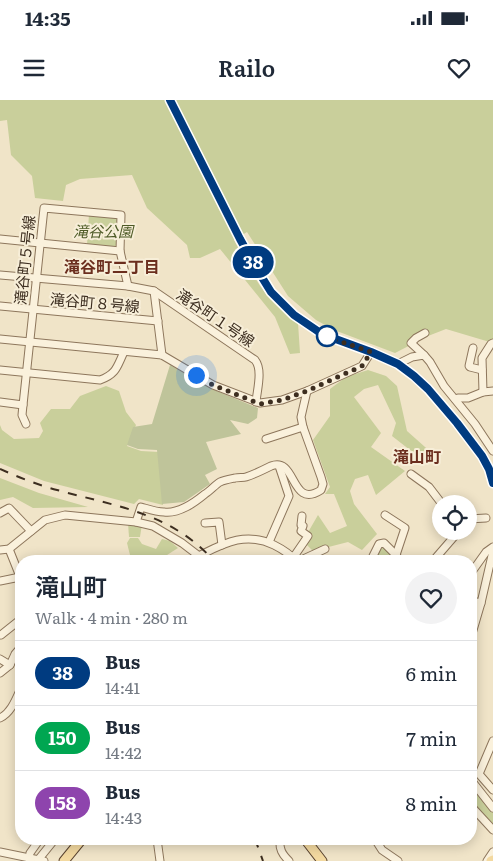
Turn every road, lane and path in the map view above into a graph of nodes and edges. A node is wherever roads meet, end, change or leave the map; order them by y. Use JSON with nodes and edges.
{"nodes":[{"id":1,"x":0,"y":239,"type":"edge"},
{"id":2,"x":240,"y":239,"type":"tunnel mouth"},
{"id":3,"x":40,"y":243,"type":"junction"},
{"id":4,"x":120,"y":251,"type":"junction"},
{"id":5,"x":0,"y":275,"type":"edge"},
{"id":6,"x":36,"y":278,"type":"junction"},
{"id":7,"x":128,"y":286,"type":"junction"},
{"id":8,"x":154,"y":291,"type":"junction"},
{"id":9,"x":0,"y":306,"type":"edge"},
{"id":10,"x":32,"y":310,"type":"junction"},
{"id":11,"x":158,"y":321,"type":"junction"},
{"id":12,"x":425,"y":333,"type":"dead end"},
{"id":13,"x":0,"y":339,"type":"edge"},
{"id":14,"x":29,"y":342,"type":"junction"},
{"id":15,"x":493,"y":343,"type":"edge"},
{"id":16,"x":473,"y":348,"type":"dead end"},
{"id":17,"x":124,"y":352,"type":"junction"},
{"id":18,"x":371,"y":352,"type":"junction"},
{"id":19,"x":162,"y":355,"type":"junction"},
{"id":20,"x":424,"y":355,"type":"junction"},
{"id":21,"x":398,"y":364,"type":"junction"},
{"id":22,"x":0,"y":370,"type":"edge"},
{"id":23,"x":482,"y":370,"type":"junction"},
{"id":24,"x":26,"y":372,"type":"junction"},
{"id":25,"x":307,"y":391,"type":"junction"},
{"id":26,"x":493,"y":391,"type":"edge"},
{"id":27,"x":483,"y":392,"type":"junction"},
{"id":28,"x":455,"y":399,"type":"junction"},
{"id":29,"x":0,"y":402,"type":"edge"},
{"id":30,"x":256,"y":402,"type":"junction"},
{"id":31,"x":23,"y":405,"type":"junction"},
{"id":32,"x":26,"y":424,"type":"dead end"},
{"id":33,"x":303,"y":427,"type":"junction"},
{"id":34,"x":266,"y":439,"type":"dead end"},
{"id":35,"x":493,"y":450,"type":"edge"},
{"id":36,"x":280,"y":466,"type":"junction"},
{"id":37,"x":412,"y":474,"type":"dead end"},
{"id":38,"x":493,"y":482,"type":"edge"},
{"id":39,"x":435,"y":495,"type":"edge"},
{"id":40,"x":0,"y":513,"type":"edge"},
{"id":41,"x":385,"y":515,"type":"dead end"},
{"id":42,"x":302,"y":516,"type":"dead end"},
{"id":43,"x":486,"y":518,"type":"dead end"},
{"id":44,"x":477,"y":519,"type":"edge"},
{"id":45,"x":136,"y":522,"type":"junction"},
{"id":46,"x":205,"y":523,"type":"dead end"},
{"id":47,"x":30,"y":532,"type":"junction"},
{"id":48,"x":451,"y":540,"type":"edge"},
{"id":49,"x":269,"y":542,"type":"junction"},
{"id":50,"x":222,"y":545,"type":"junction"},
{"id":51,"x":493,"y":546,"type":"edge"},
{"id":52,"x":9,"y":549,"type":"junction"},
{"id":53,"x":326,"y":549,"type":"dead end"},
{"id":54,"x":0,"y":550,"type":"edge"},
{"id":55,"x":493,"y":551,"type":"edge"},
{"id":56,"x":197,"y":555,"type":"edge"},
{"id":57,"x":208,"y":555,"type":"edge"},
{"id":58,"x":289,"y":555,"type":"edge"},
{"id":59,"x":294,"y":555,"type":"edge"},
{"id":60,"x":308,"y":555,"type":"edge"},
{"id":61,"x":374,"y":555,"type":"edge"},
{"id":62,"x":395,"y":555,"type":"edge"},
{"id":63,"x":399,"y":555,"type":"edge"},
{"id":64,"x":438,"y":555,"type":"edge"},
{"id":65,"x":15,"y":562,"type":"edge"},
{"id":66,"x":477,"y":565,"type":"edge"},
{"id":67,"x":15,"y":577,"type":"edge"},
{"id":68,"x":0,"y":580,"type":"edge"},
{"id":69,"x":477,"y":602,"type":"edge"},
{"id":70,"x":481,"y":603,"type":"junction"},
{"id":71,"x":477,"y":617,"type":"edge"},
{"id":72,"x":15,"y":624,"type":"edge"},
{"id":73,"x":1,"y":635,"type":"edge"},
{"id":74,"x":15,"y":654,"type":"edge"},
{"id":75,"x":0,"y":660,"type":"edge"},
{"id":76,"x":10,"y":665,"type":"junction"},
{"id":77,"x":0,"y":673,"type":"edge"},
{"id":78,"x":15,"y":699,"type":"edge"},
{"id":79,"x":0,"y":718,"type":"edge"},
{"id":80,"x":493,"y":741,"type":"edge"},
{"id":81,"x":477,"y":787,"type":"edge"},
{"id":82,"x":493,"y":790,"type":"edge"},
{"id":83,"x":492,"y":805,"type":"edge"},
{"id":84,"x":477,"y":813,"type":"edge"},
{"id":85,"x":493,"y":830,"type":"edge"},
{"id":86,"x":36,"y":845,"type":"edge"},
{"id":87,"x":51,"y":845,"type":"edge"},
{"id":88,"x":77,"y":845,"type":"edge"},
{"id":89,"x":158,"y":845,"type":"edge"},
{"id":90,"x":280,"y":845,"type":"edge"},
{"id":91,"x":310,"y":845,"type":"edge"},
{"id":92,"x":379,"y":845,"type":"edge"},
{"id":93,"x":0,"y":852,"type":"edge"},
{"id":94,"x":493,"y":852,"type":"edge"},
{"id":95,"x":29,"y":858,"type":"junction"},
{"id":96,"x":41,"y":860,"type":"edge"},
{"id":97,"x":64,"y":861,"type":"edge"},
{"id":98,"x":160,"y":861,"type":"edge"},
{"id":99,"x":290,"y":861,"type":"edge"},
{"id":100,"x":322,"y":861,"type":"edge"},
{"id":101,"x":398,"y":861,"type":"edge"},
{"id":102,"x":490,"y":861,"type":"edge"}],
"edges":[{"from":1,"to":3,"type":"street"},
{"from":2,"to":18,"type":"street"},
{"from":3,"to":4,"type":"street"},
{"from":3,"to":4,"type":"street","name":"滝谷町５号線"},
{"from":3,"to":6,"type":"street","name":"滝谷町５号線"},
{"from":4,"to":7,"type":"street"},
{"from":5,"to":6,"type":"street","name":"滝谷町１号線"},
{"from":6,"to":7,"type":"street","name":"滝谷町１号線"},
{"from":6,"to":10,"type":"street","name":"滝谷町５号線"},
{"from":7,"to":8,"type":"street","name":"滝谷町１号線"},
{"from":8,"to":11,"type":"street"},
{"from":8,"to":30,"type":"street","name":"滝谷町１号線"},
{"from":9,"to":10,"type":"street","name":"滝谷町８号線"},
{"from":10,"to":11,"type":"street","name":"滝谷町８号線"},
{"from":10,"to":14,"type":"street","name":"滝谷町５号線"},
{"from":11,"to":19,"type":"street"},
{"from":12,"to":20,"type":"street"},
{"from":13,"to":14,"type":"street"},
{"from":14,"to":17,"type":"street"},
{"from":14,"to":24,"type":"street","name":"滝谷町５号線"},
{"from":15,"to":23,"type":"street"},
{"from":16,"to":23,"type":"street"},
{"from":17,"to":19,"type":"street"},
{"from":17,"to":24,"type":"street"},
{"from":18,"to":21,"type":"street"},
{"from":18,"to":25,"type":"street"},
{"from":19,"to":30,"type":"street"},
{"from":20,"to":21,"type":"street"},
{"from":20,"to":28,"type":"street"},
{"from":21,"to":38,"type":"street"},
{"from":22,"to":24,"type":"street"},
{"from":23,"to":27,"type":"street"},
{"from":24,"to":31,"type":"street","name":"滝谷町５号線"},
{"from":25,"to":30,"type":"street"},
{"from":25,"to":33,"type":"street"},
{"from":26,"to":27,"type":"street"},
{"from":27,"to":28,"type":"street"},
{"from":28,"to":35,"type":"street"},
{"from":29,"to":31,"type":"street"},
{"from":31,"to":32,"type":"street","name":"滝谷町５号線"},
{"from":33,"to":34,"type":"street"},
{"from":33,"to":36,"type":"street"},
{"from":36,"to":45,"type":"street"},
{"from":36,"to":49,"type":"street"},
{"from":37,"to":39,"type":"street"},
{"from":40,"to":47,"type":"street"},
{"from":41,"to":63,"type":"street"},
{"from":42,"to":59,"type":"street"},
{"from":43,"to":44,"type":"street"},
{"from":45,"to":47,"type":"street"},
{"from":45,"to":56,"type":"street"},
{"from":46,"to":50,"type":"street"},
{"from":47,"to":52,"type":"street"},
{"from":48,"to":64,"type":"street"},
{"from":49,"to":50,"type":"street"},
{"from":49,"to":58,"type":"street"},
{"from":50,"to":57,"type":"street"},
{"from":51,"to":66,"type":"street"},
{"from":52,"to":54,"type":"street"},
{"from":52,"to":65,"type":"street"},
{"from":53,"to":60,"type":"street"},
{"from":55,"to":70,"type":"street"},
{"from":61,"to":62,"type":"street"},
{"from":67,"to":68,"type":"street"},
{"from":69,"to":70,"type":"street"},
{"from":70,"to":71,"type":"street"},
{"from":72,"to":73,"type":"street"},
{"from":74,"to":76,"type":"street"},
{"from":75,"to":76,"type":"street"},
{"from":76,"to":77,"type":"street"},
{"from":78,"to":79,"type":"street"},
{"from":80,"to":82,"type":"street"},
{"from":81,"to":83,"type":"street"},
{"from":84,"to":85,"type":"street"},
{"from":86,"to":95,"type":"street"},
{"from":87,"to":96,"type":"street"},
{"from":88,"to":97,"type":"main road"},
{"from":89,"to":98,"type":"street"},
{"from":90,"to":99,"type":"street"},
{"from":91,"to":100,"type":"main road"},
{"from":92,"to":101,"type":"street"},
{"from":93,"to":95,"type":"street"},
{"from":94,"to":102,"type":"street"},
{"from":95,"to":96,"type":"street"}]}
